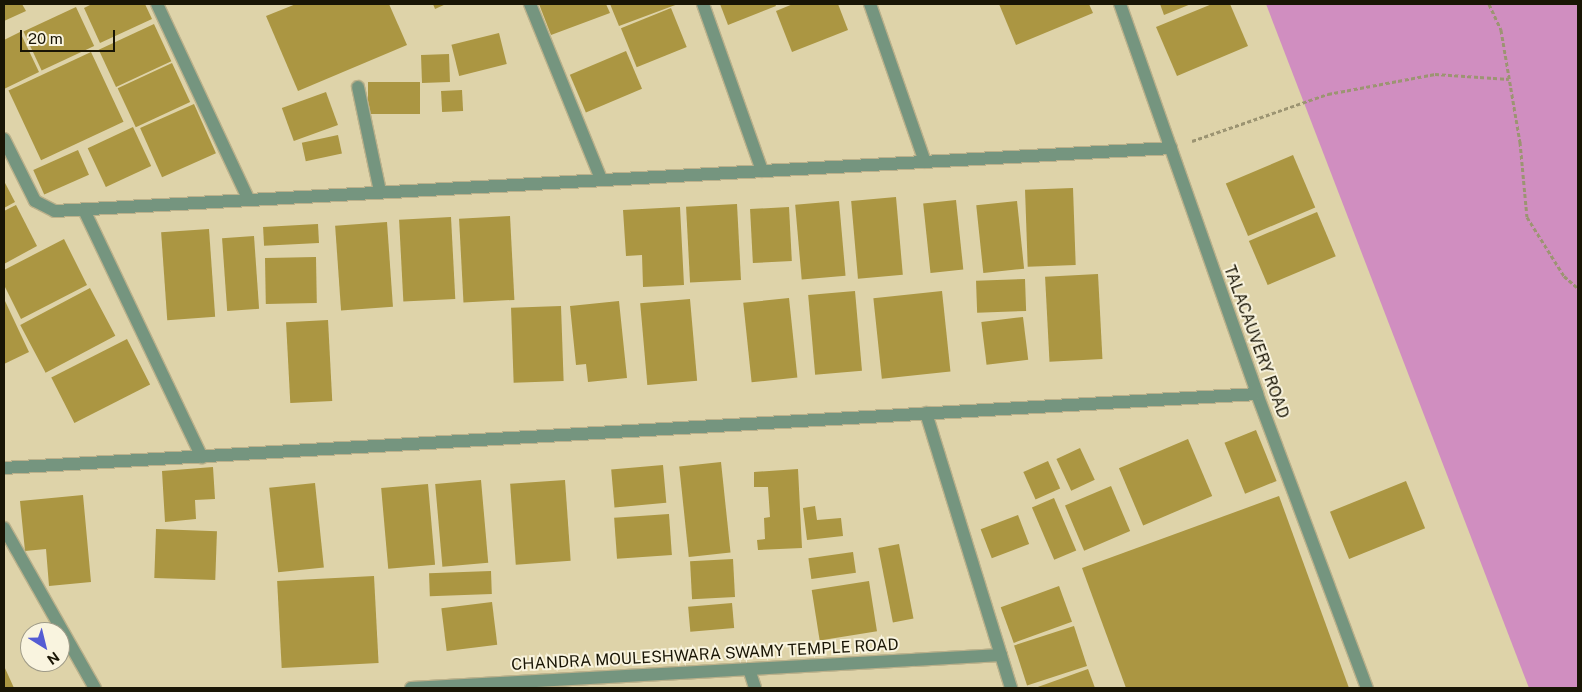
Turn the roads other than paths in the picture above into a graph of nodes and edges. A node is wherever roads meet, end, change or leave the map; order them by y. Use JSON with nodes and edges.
{"nodes":[{"id":1,"x":157,"y":4,"type":"edge"},
{"id":2,"x":530,"y":4,"type":"edge"},
{"id":3,"x":704,"y":4,"type":"edge"},
{"id":4,"x":870,"y":4,"type":"edge"},
{"id":5,"x":1120,"y":4,"type":"edge"},
{"id":6,"x":358,"y":87,"type":"dead end"},
{"id":7,"x":4,"y":139,"type":"edge"},
{"id":8,"x":1170,"y":148,"type":"junction"},
{"id":9,"x":925,"y":162,"type":"junction"},
{"id":10,"x":762,"y":171,"type":"junction"},
{"id":11,"x":601,"y":179,"type":"junction"},
{"id":12,"x":380,"y":191,"type":"junction"},
{"id":13,"x":248,"y":198,"type":"junction"},
{"id":14,"x":84,"y":210,"type":"junction"},
{"id":15,"x":1257,"y":394,"type":"junction"},
{"id":16,"x":926,"y":413,"type":"junction"},
{"id":17,"x":202,"y":456,"type":"junction"},
{"id":18,"x":4,"y":468,"type":"edge"},
{"id":19,"x":4,"y":528,"type":"edge"},
{"id":20,"x":1001,"y":655,"type":"junction"},
{"id":21,"x":749,"y":669,"type":"junction"},
{"id":22,"x":95,"y":688,"type":"edge"},
{"id":23,"x":411,"y":688,"type":"edge"},
{"id":24,"x":755,"y":688,"type":"edge"},
{"id":25,"x":1011,"y":688,"type":"edge"},
{"id":26,"x":1367,"y":688,"type":"edge"}],
"edges":[{"from":1,"to":13,"type":"street"},
{"from":2,"to":11,"type":"street"},
{"from":3,"to":10,"type":"street"},
{"from":4,"to":9,"type":"street"},
{"from":5,"to":8,"type":"street","name":"TALACAUVERY ROAD"},
{"from":6,"to":12,"type":"street"},
{"from":7,"to":14,"type":"street"},
{"from":8,"to":9,"type":"street"},
{"from":8,"to":15,"type":"street","name":"TALACAUVERY ROAD"},
{"from":9,"to":10,"type":"street"},
{"from":10,"to":11,"type":"street"},
{"from":11,"to":12,"type":"street"},
{"from":12,"to":13,"type":"street"},
{"from":13,"to":14,"type":"street"},
{"from":14,"to":17,"type":"street"},
{"from":15,"to":16,"type":"street"},
{"from":15,"to":26,"type":"street","name":"TALACAUVERY ROAD"},
{"from":16,"to":17,"type":"street"},
{"from":16,"to":20,"type":"street"},
{"from":17,"to":18,"type":"street"},
{"from":19,"to":22,"type":"street"},
{"from":20,"to":21,"type":"street","name":"CHANDRA MOULESHWARA SWAMY TEMPLE ROAD"},
{"from":20,"to":25,"type":"street"},
{"from":21,"to":23,"type":"street","name":"CHANDRA MOULESHWARA SWAMY TEMPLE ROAD"},
{"from":21,"to":24,"type":"street"}]}
